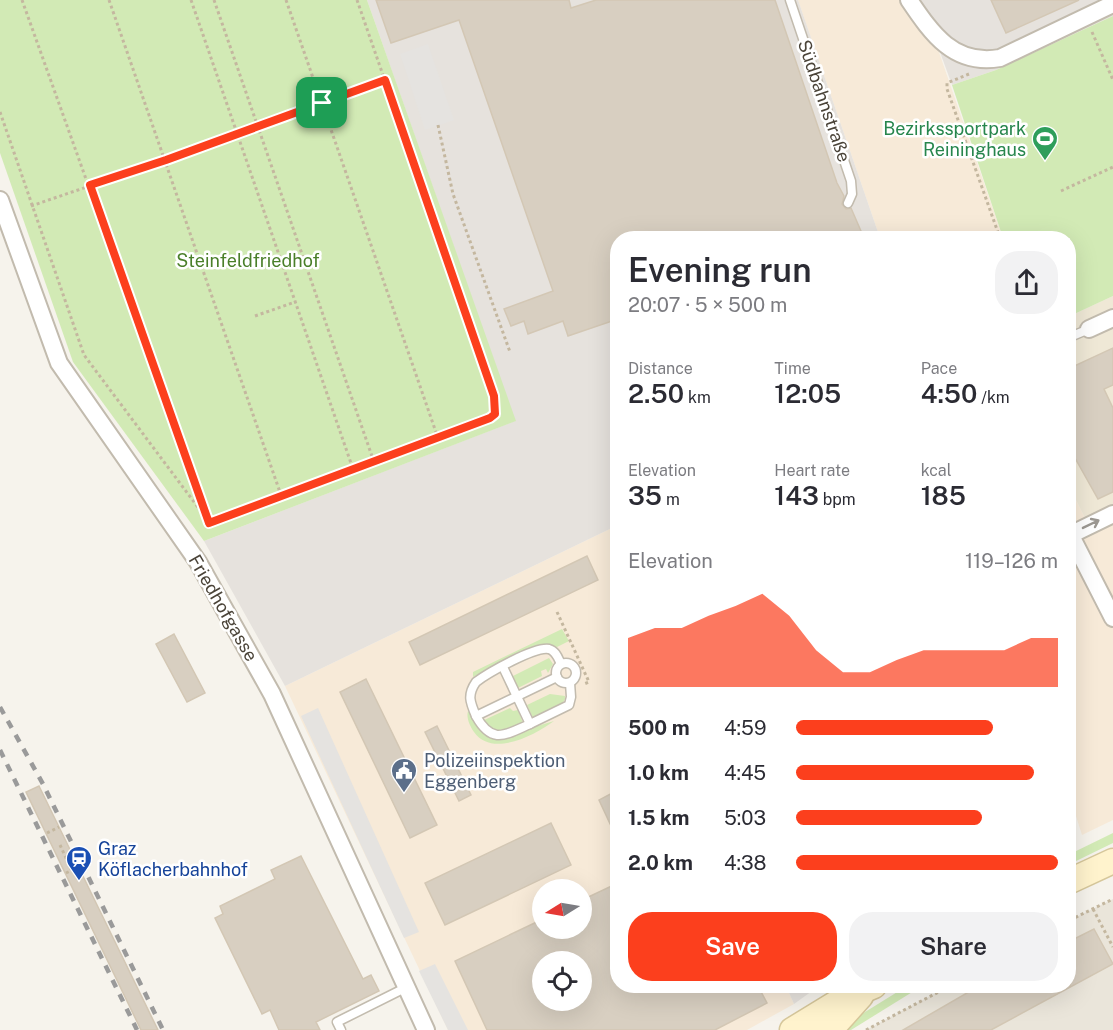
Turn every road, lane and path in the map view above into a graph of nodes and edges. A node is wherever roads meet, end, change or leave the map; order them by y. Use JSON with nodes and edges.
{"nodes":[{"id":1,"x":22,"y":0,"type":"edge"},
{"id":2,"x":109,"y":0,"type":"edge"},
{"id":3,"x":191,"y":0,"type":"edge"},
{"id":4,"x":214,"y":0,"type":"edge"},
{"id":5,"x":286,"y":0,"type":"edge"},
{"id":6,"x":357,"y":0,"type":"edge"},
{"id":7,"x":790,"y":0,"type":"edge"},
{"id":8,"x":909,"y":0,"type":"edge"},
{"id":9,"x":1113,"y":3,"type":"edge"},
{"id":10,"x":1089,"y":24,"type":"dead end"},
{"id":11,"x":972,"y":73,"type":"dead end"},
{"id":12,"x":385,"y":80,"type":"junction"},
{"id":13,"x":1113,"y":80,"type":"edge"},
{"id":14,"x":322,"y":103,"type":"junction"},
{"id":15,"x":0,"y":112,"type":"edge"},
{"id":16,"x":438,"y":125,"type":"dead end"},
{"id":17,"x":258,"y":126,"type":"junction"},
{"id":18,"x":236,"y":133,"type":"junction"},
{"id":19,"x":166,"y":160,"type":"junction"},
{"id":20,"x":1113,"y":167,"type":"edge"},
{"id":21,"x":90,"y":185,"type":"junction"},
{"id":22,"x":1060,"y":191,"type":"dead end"},
{"id":23,"x":0,"y":200,"type":"edge"},
{"id":24,"x":848,"y":203,"type":"dead end"},
{"id":25,"x":31,"y":206,"type":"junction"},
{"id":26,"x":998,"y":231,"type":"edge"},
{"id":27,"x":295,"y":302,"type":"junction"},
{"id":28,"x":255,"y":316,"type":"dead end"},
{"id":29,"x":1113,"y":318,"type":"edge"},
{"id":30,"x":1089,"y":329,"type":"joint"},
{"id":31,"x":1076,"y":334,"type":"edge"},
{"id":32,"x":510,"y":351,"type":"dead end"},
{"id":33,"x":438,"y":438,"type":"junction"},
{"id":34,"x":374,"y":462,"type":"junction"},
{"id":35,"x":353,"y":470,"type":"junction"},
{"id":36,"x":282,"y":498,"type":"junction"},
{"id":37,"x":1113,"y":514,"type":"edge"},
{"id":38,"x":208,"y":521,"type":"junction"},
{"id":39,"x":1076,"y":532,"type":"edge"},
{"id":40,"x":1076,"y":547,"type":"edge"},
{"id":41,"x":557,"y":612,"type":"dead end"},
{"id":42,"x":1113,"y":618,"type":"edge"},
{"id":43,"x":561,"y":664,"type":"junction"},
{"id":44,"x":503,"y":667,"type":"junction"},
{"id":45,"x":580,"y":668,"type":"junction"},
{"id":46,"x":557,"y":677,"type":"junction"},
{"id":47,"x":589,"y":681,"type":"dead end"},
{"id":48,"x":570,"y":683,"type":"junction"},
{"id":49,"x":518,"y":697,"type":"junction"},
{"id":50,"x":476,"y":716,"type":"junction"},
{"id":51,"x":530,"y":724,"type":"junction"},
{"id":52,"x":49,"y":823,"type":"dead end"},
{"id":53,"x":59,"y":827,"type":"dead end"},
{"id":54,"x":53,"y":830,"type":"junction"},
{"id":55,"x":46,"y":833,"type":"dead end"},
{"id":56,"x":60,"y":845,"type":"dead end"},
{"id":57,"x":1113,"y":861,"type":"edge"},
{"id":58,"x":79,"y":867,"type":"dead end"},
{"id":59,"x":72,"y":871,"type":"junction"},
{"id":60,"x":66,"y":873,"type":"dead end"},
{"id":61,"x":1076,"y":878,"type":"edge"},
{"id":62,"x":1113,"y":899,"type":"edge"},
{"id":63,"x":1093,"y":909,"type":"junction"},
{"id":64,"x":1076,"y":917,"type":"edge"},
{"id":65,"x":1113,"y":947,"type":"edge"},
{"id":66,"x":405,"y":988,"type":"junction"},
{"id":67,"x":858,"y":993,"type":"edge"},
{"id":68,"x":865,"y":993,"type":"edge"},
{"id":69,"x":937,"y":993,"type":"edge"},
{"id":70,"x":340,"y":1030,"type":"edge"},
{"id":71,"x":426,"y":1030,"type":"edge"},
{"id":72,"x":792,"y":1030,"type":"edge"},
{"id":73,"x":826,"y":1030,"type":"edge"},
{"id":74,"x":866,"y":1030,"type":"edge"}],
"edges":[{"from":1,"to":21,"type":"path"},
{"from":2,"to":19,"type":"path"},
{"from":3,"to":18,"type":"path"},
{"from":4,"to":17,"type":"path"},
{"from":5,"to":14,"type":"path"},
{"from":6,"to":12,"type":"path"},
{"from":7,"to":24,"type":"lane","name":"Südbahnstraße"},
{"from":8,"to":9,"type":"street"},
{"from":10,"to":13,"type":"path"},
{"from":11,"to":26,"type":"path"},
{"from":12,"to":14,"type":"path"},
{"from":12,"to":33,"type":"path"},
{"from":14,"to":17,"type":"path"},
{"from":14,"to":33,"type":"path"},
{"from":15,"to":25,"type":"path"},
{"from":16,"to":32,"type":"path"},
{"from":17,"to":18,"type":"path"},
{"from":17,"to":34,"type":"path"},
{"from":18,"to":19,"type":"path"},
{"from":18,"to":27,"type":"path"},
{"from":19,"to":21,"type":"path"},
{"from":19,"to":36,"type":"path"},
{"from":20,"to":22,"type":"path"},
{"from":21,"to":25,"type":"path"},
{"from":21,"to":38,"type":"path"},
{"from":23,"to":66,"type":"street","name":"Friedhofgasse"},
{"from":25,"to":38,"type":"path"},
{"from":27,"to":28,"type":"path"},
{"from":27,"to":35,"type":"path"},
{"from":29,"to":30,"type":"street"},
{"from":30,"to":31,"type":"lane"},
{"from":33,"to":34,"type":"path"},
{"from":34,"to":35,"type":"path"},
{"from":35,"to":36,"type":"path"},
{"from":36,"to":38,"type":"path"},
{"from":39,"to":37,"type":"street","one_way":true},
{"from":40,"to":42,"type":"street"},
{"from":41,"to":45,"type":"path"},
{"from":43,"to":44,"type":"lane"},
{"from":43,"to":45,"type":"lane"},
{"from":43,"to":46,"type":"lane"},
{"from":44,"to":49,"type":"lane"},
{"from":44,"to":50,"type":"lane"},
{"from":45,"to":47,"type":"path"},
{"from":45,"to":48,"type":"lane"},
{"from":46,"to":48,"type":"lane"},
{"from":46,"to":49,"type":"lane"},
{"from":48,"to":51,"type":"lane"},
{"from":49,"to":50,"type":"lane"},
{"from":49,"to":51,"type":"lane"},
{"from":50,"to":51,"type":"lane"},
{"from":52,"to":54,"type":"path"},
{"from":53,"to":54,"type":"path"},
{"from":54,"to":55,"type":"path"},
{"from":56,"to":59,"type":"path"},
{"from":57,"to":61,"type":"main road"},
{"from":58,"to":59,"type":"path"},
{"from":59,"to":60,"type":"path"},
{"from":62,"to":63,"type":"path"},
{"from":63,"to":64,"type":"path"},
{"from":63,"to":65,"type":"path"},
{"from":66,"to":70,"type":"lane"},
{"from":66,"to":71,"type":"street","name":"Friedhofgasse"},
{"from":67,"to":72,"type":"main road"},
{"from":68,"to":73,"type":"main road"},
{"from":69,"to":74,"type":"path"}]}
